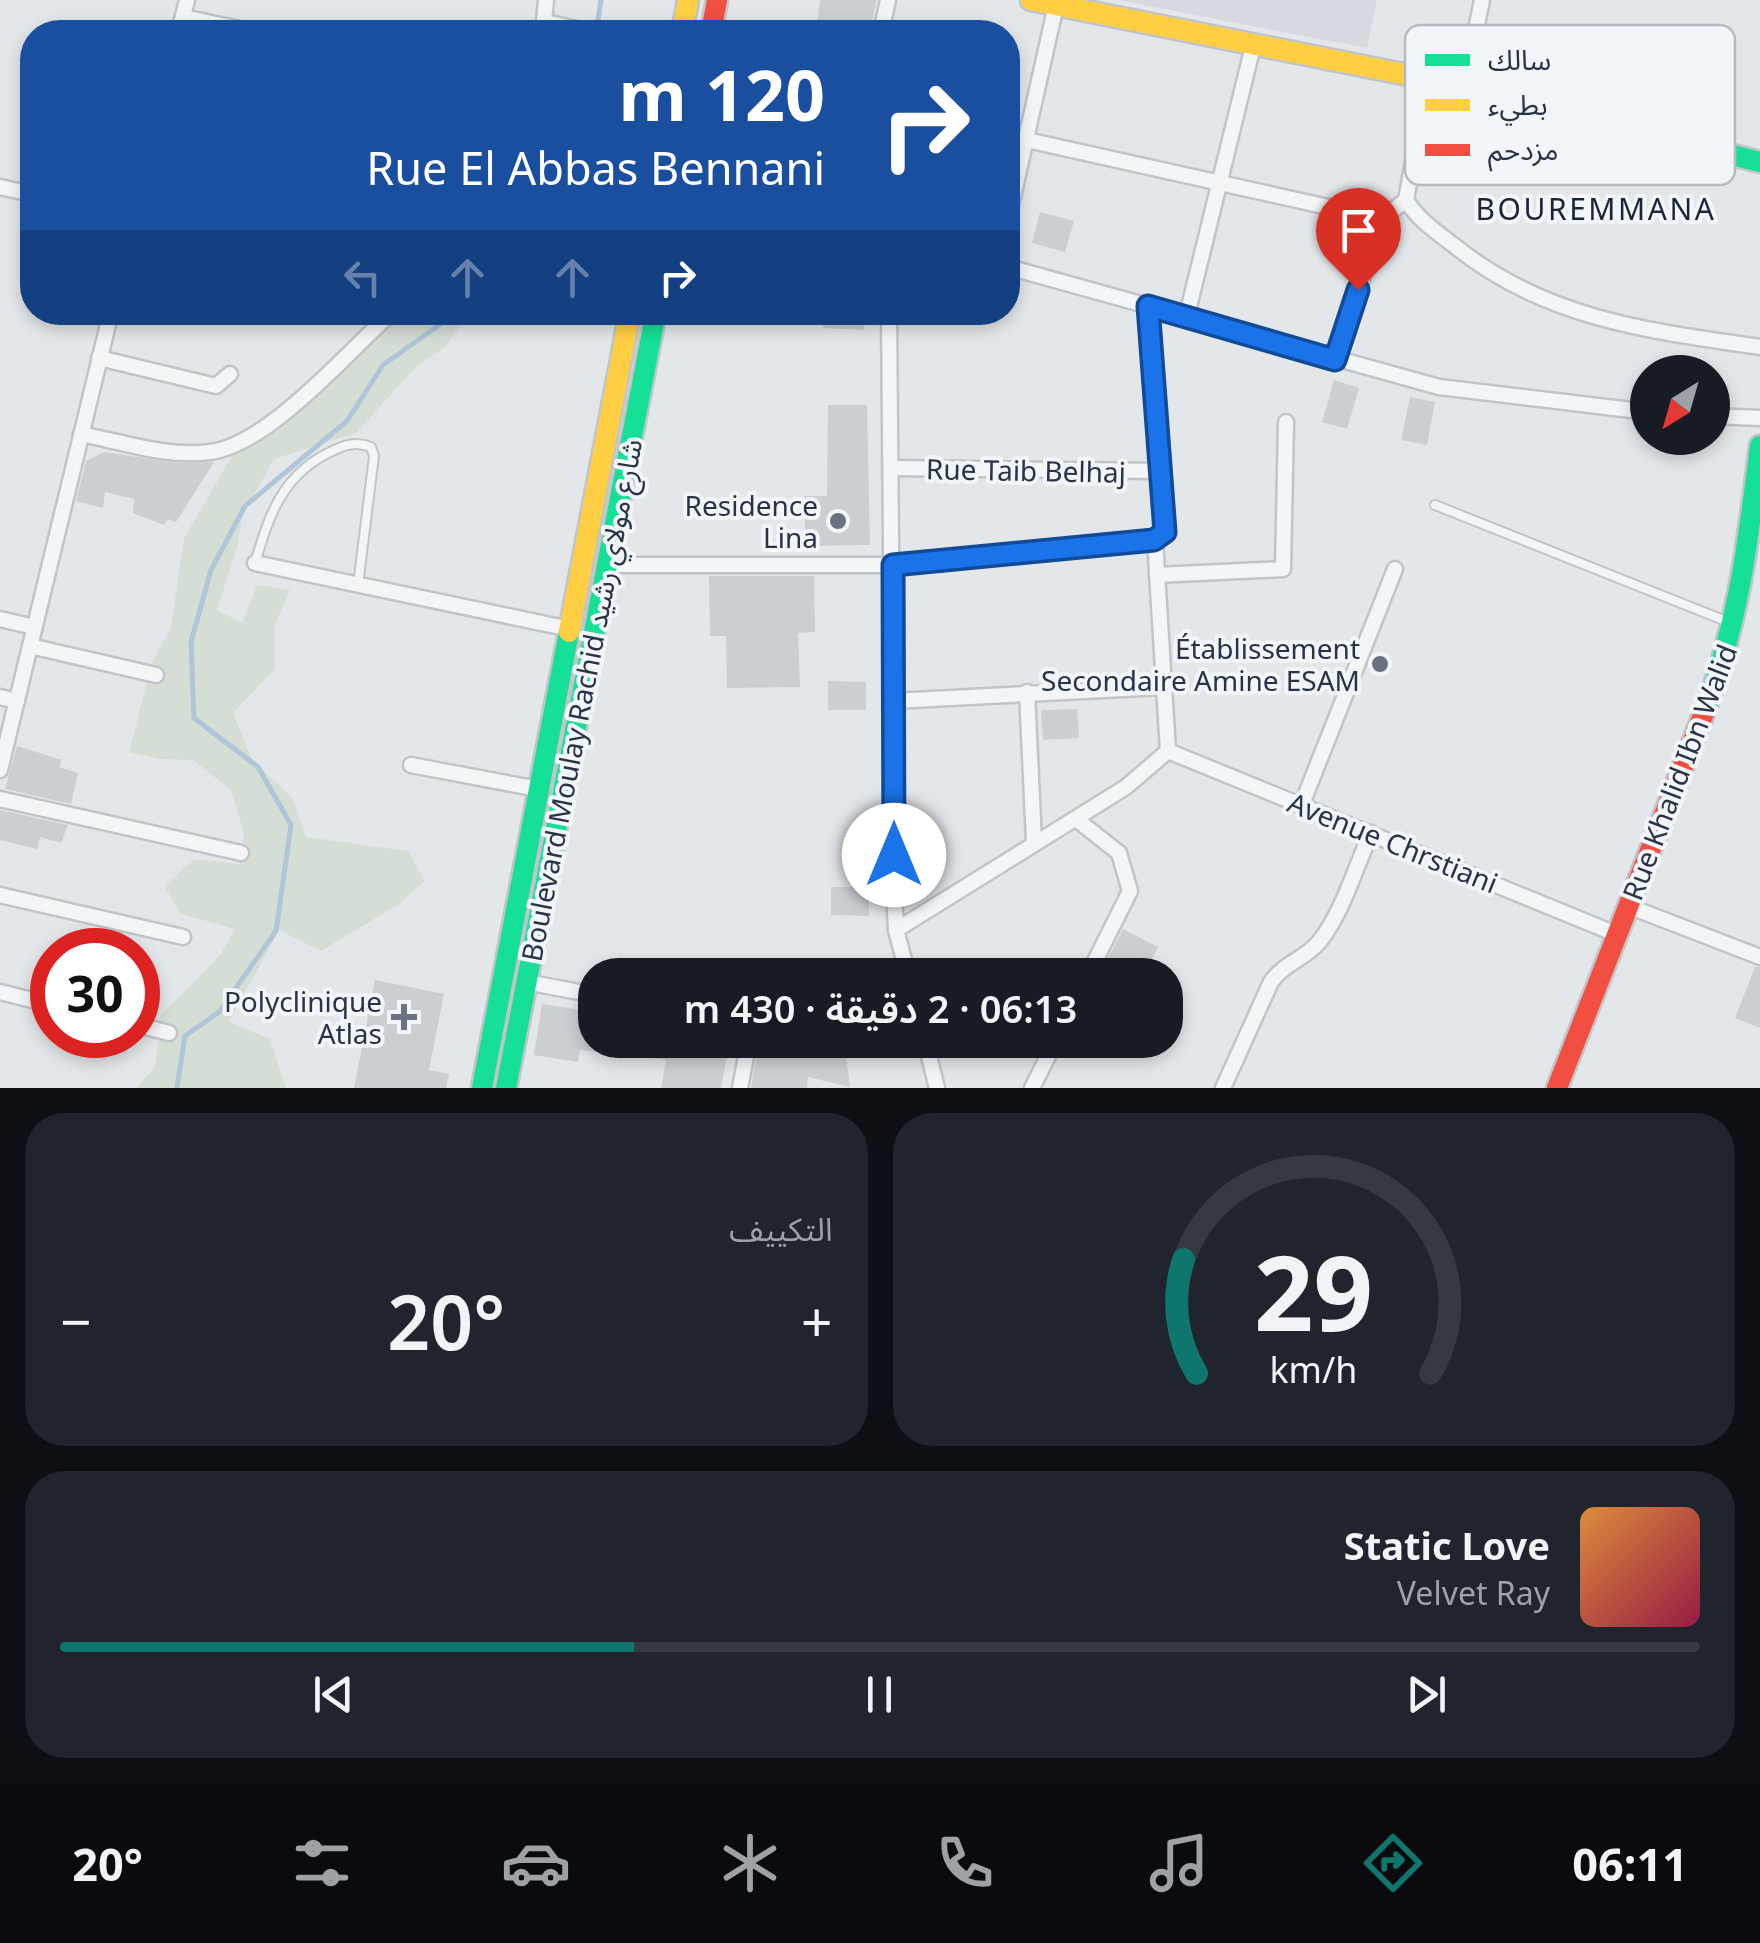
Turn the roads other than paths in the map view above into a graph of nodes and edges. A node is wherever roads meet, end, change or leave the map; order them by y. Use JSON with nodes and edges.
{"nodes":[{"id":1,"x":187,"y":0,"type":"edge"},
{"id":2,"x":1031,"y":0,"type":"edge"},
{"id":3,"x":1482,"y":0,"type":"edge"},
{"id":4,"x":1056,"y":5,"type":"junction"},
{"id":5,"x":183,"y":17,"type":"junction"},
{"id":6,"x":182,"y":20,"type":"edge"},
{"id":7,"x":197,"y":20,"type":"edge"},
{"id":8,"x":1477,"y":25,"type":"edge"},
{"id":9,"x":1254,"y":42,"type":"junction"},
{"id":10,"x":1405,"y":75,"type":"edge"},
{"id":11,"x":1027,"y":140,"type":"junction"},
{"id":12,"x":1735,"y":156,"type":"edge"},
{"id":13,"x":1760,"y":162,"type":"edge"},
{"id":14,"x":1020,"y":169,"type":"edge"},
{"id":15,"x":1218,"y":184,"type":"junction"},
{"id":16,"x":1409,"y":185,"type":"edge"},
{"id":17,"x":1406,"y":200,"type":"junction"},
{"id":18,"x":1382,"y":219,"type":"junction"},
{"id":19,"x":1020,"y":270,"type":"edge"},
{"id":20,"x":1148,"y":306,"type":"junction"},
{"id":21,"x":1188,"y":315,"type":"junction"},
{"id":22,"x":108,"y":325,"type":"edge"},
{"id":23,"x":378,"y":325,"type":"edge"},
{"id":24,"x":628,"y":325,"type":"edge"},
{"id":25,"x":654,"y":325,"type":"edge"},
{"id":26,"x":889,"y":325,"type":"edge"},
{"id":27,"x":1760,"y":347,"type":"edge"},
{"id":28,"x":100,"y":358,"type":"junction"},
{"id":29,"x":1335,"y":360,"type":"junction"},
{"id":30,"x":230,"y":374,"type":"dead end"},
{"id":31,"x":1630,"y":410,"type":"edge"},
{"id":32,"x":1730,"y":417,"type":"edge"},
{"id":33,"x":1760,"y":418,"type":"edge"},
{"id":34,"x":1286,"y":422,"type":"dead end"},
{"id":35,"x":81,"y":434,"type":"junction"},
{"id":36,"x":1760,"y":446,"type":"edge"},
{"id":37,"x":891,"y":468,"type":"junction"},
{"id":38,"x":1161,"y":471,"type":"junction"},
{"id":39,"x":1436,"y":505,"type":"dead end"},
{"id":40,"x":1756,"y":525,"type":"edge"},
{"id":41,"x":1154,"y":540,"type":"junction"},
{"id":42,"x":255,"y":563,"type":"joint"},
{"id":43,"x":610,"y":565,"type":"junction"},
{"id":44,"x":893,"y":565,"type":"junction"},
{"id":45,"x":1394,"y":569,"type":"dead end"},
{"id":46,"x":1157,"y":576,"type":"junction"},
{"id":47,"x":358,"y":584,"type":"junction"},
{"id":48,"x":0,"y":619,"type":"edge"},
{"id":49,"x":1736,"y":625,"type":"junction"},
{"id":50,"x":34,"y":627,"type":"junction"},
{"id":51,"x":570,"y":630,"type":"junction"},
{"id":52,"x":30,"y":646,"type":"junction"},
{"id":53,"x":156,"y":675,"type":"dead end"},
{"id":54,"x":1162,"y":687,"type":"junction"},
{"id":55,"x":1027,"y":692,"type":"junction"},
{"id":56,"x":0,"y":698,"type":"edge"},
{"id":57,"x":893,"y":701,"type":"junction"},
{"id":58,"x":16,"y":702,"type":"junction"},
{"id":59,"x":1168,"y":751,"type":"junction"},
{"id":60,"x":411,"y":764,"type":"dead end"},
{"id":61,"x":0,"y":770,"type":"edge"},
{"id":62,"x":538,"y":789,"type":"junction"},
{"id":63,"x":0,"y":799,"type":"edge"},
{"id":64,"x":1302,"y":804,"type":"junction"},
{"id":65,"x":1076,"y":818,"type":"junction"},
{"id":66,"x":1371,"y":833,"type":"junction"},
{"id":67,"x":1034,"y":842,"type":"junction"},
{"id":68,"x":241,"y":853,"type":"dead end"},
{"id":69,"x":0,"y":895,"type":"edge"},
{"id":70,"x":1628,"y":906,"type":"junction"},
{"id":71,"x":896,"y":930,"type":"junction"},
{"id":72,"x":1616,"y":934,"type":"junction"},
{"id":73,"x":182,"y":937,"type":"dead end"},
{"id":74,"x":1760,"y":957,"type":"edge"},
{"id":75,"x":903,"y":958,"type":"edge"},
{"id":76,"x":1096,"y":958,"type":"edge"},
{"id":77,"x":526,"y":982,"type":"junction"},
{"id":78,"x":0,"y":992,"type":"edge"},
{"id":79,"x":578,"y":992,"type":"edge"},
{"id":80,"x":30,"y":1000,"type":"edge"},
{"id":81,"x":160,"y":1031,"type":"edge"},
{"id":82,"x":169,"y":1033,"type":"dead end"},
{"id":83,"x":746,"y":1058,"type":"edge"},
{"id":84,"x":929,"y":1058,"type":"edge"},
{"id":85,"x":1047,"y":1058,"type":"edge"},
{"id":86,"x":482,"y":1088,"type":"edge"},
{"id":87,"x":506,"y":1088,"type":"edge"},
{"id":88,"x":740,"y":1088,"type":"edge"},
{"id":89,"x":937,"y":1088,"type":"edge"},
{"id":90,"x":1032,"y":1088,"type":"edge"},
{"id":91,"x":1223,"y":1088,"type":"edge"},
{"id":92,"x":1558,"y":1088,"type":"edge"}],
"edges":[{"from":1,"to":5,"type":"street"},
{"from":2,"to":4,"type":"main road"},
{"from":3,"to":8,"type":"street"},
{"from":4,"to":9,"type":"main road"},
{"from":4,"to":11,"type":"street"},
{"from":5,"to":6,"type":"street"},
{"from":5,"to":7,"type":"street"},
{"from":9,"to":10,"type":"main road"},
{"from":9,"to":15,"type":"street"},
{"from":11,"to":14,"type":"street"},
{"from":11,"to":15,"type":"street"},
{"from":12,"to":13,"type":"main road"},
{"from":15,"to":18,"type":"street"},
{"from":15,"to":21,"type":"street"},
{"from":16,"to":17,"type":"street"},
{"from":17,"to":18,"type":"street"},
{"from":17,"to":27,"type":"street"},
{"from":18,"to":29,"type":"street"},
{"from":19,"to":20,"type":"street"},
{"from":20,"to":21,"type":"street"},
{"from":20,"to":38,"type":"street"},
{"from":21,"to":29,"type":"street"},
{"from":22,"to":28,"type":"street"},
{"from":23,"to":35,"type":"street"},
{"from":24,"to":51,"type":"main road","name":"Boulevard Moulay Rachid شارع مولاي رشيد"},
{"from":25,"to":43,"type":"main road","name":"Boulevard Moulay Rachid شارع مولاي رشيد"},
{"from":26,"to":37,"type":"street"},
{"from":28,"to":30,"type":"street"},
{"from":28,"to":35,"type":"street"},
{"from":29,"to":31,"type":"street"},
{"from":32,"to":33,"type":"street"},
{"from":34,"to":46,"type":"street"},
{"from":35,"to":50,"type":"street"},
{"from":36,"to":40,"type":"main road","name":"Rue Khalid Ibn Walid"},
{"from":37,"to":38,"type":"street","name":"Rue Taib Belhaj"},
{"from":37,"to":44,"type":"street"},
{"from":38,"to":41,"type":"street"},
{"from":39,"to":49,"type":"lane"},
{"from":40,"to":49,"type":"main road","name":"Rue Khalid Ibn Walid"},
{"from":41,"to":44,"type":"street"},
{"from":41,"to":46,"type":"street"},
{"from":42,"to":47,"type":"street"},
{"from":42,"to":47,"type":"lane"},
{"from":43,"to":44,"type":"street"},
{"from":43,"to":77,"type":"main road","name":"Boulevard Moulay Rachid شارع مولاي رشيد"},
{"from":44,"to":57,"type":"street"},
{"from":45,"to":64,"type":"street"},
{"from":46,"to":54,"type":"street"},
{"from":47,"to":51,"type":"street"},
{"from":48,"to":50,"type":"street"},
{"from":49,"to":70,"type":"main road","name":"Rue Khalid Ibn Walid"},
{"from":50,"to":52,"type":"street"},
{"from":51,"to":62,"type":"main road","name":"Boulevard Moulay Rachid شارع مولاي رشيد"},
{"from":52,"to":53,"type":"street"},
{"from":52,"to":58,"type":"street"},
{"from":54,"to":55,"type":"street"},
{"from":54,"to":59,"type":"street"},
{"from":55,"to":57,"type":"street"},
{"from":55,"to":67,"type":"street"},
{"from":56,"to":58,"type":"street"},
{"from":57,"to":71,"type":"street"},
{"from":58,"to":61,"type":"street"},
{"from":59,"to":64,"type":"street","name":"Avenue Chrstiani"},
{"from":59,"to":65,"type":"street"},
{"from":60,"to":62,"type":"street"},
{"from":62,"to":86,"type":"main road","name":"Boulevard Moulay Rachid شارع مولاي رشيد"},
{"from":63,"to":68,"type":"street"},
{"from":64,"to":66,"type":"street","name":"Avenue Chrstiani"},
{"from":65,"to":67,"type":"street"},
{"from":65,"to":76,"type":"street"},
{"from":66,"to":72,"type":"street","name":"Avenue Chrstiani"},
{"from":66,"to":91,"type":"street"},
{"from":67,"to":71,"type":"street"},
{"from":69,"to":73,"type":"street"},
{"from":70,"to":72,"type":"main road","name":"Rue Khalid Ibn Walid"},
{"from":70,"to":74,"type":"street"},
{"from":71,"to":75,"type":"street"},
{"from":72,"to":92,"type":"main road","name":"Rue Khalid Ibn Walid"},
{"from":77,"to":79,"type":"street"},
{"from":77,"to":87,"type":"main road","name":"Boulevard Moulay Rachid شارع مولاي رشيد"},
{"from":78,"to":80,"type":"street"},
{"from":81,"to":82,"type":"street"},
{"from":83,"to":88,"type":"street"},
{"from":84,"to":89,"type":"street"},
{"from":85,"to":90,"type":"street"}]}
